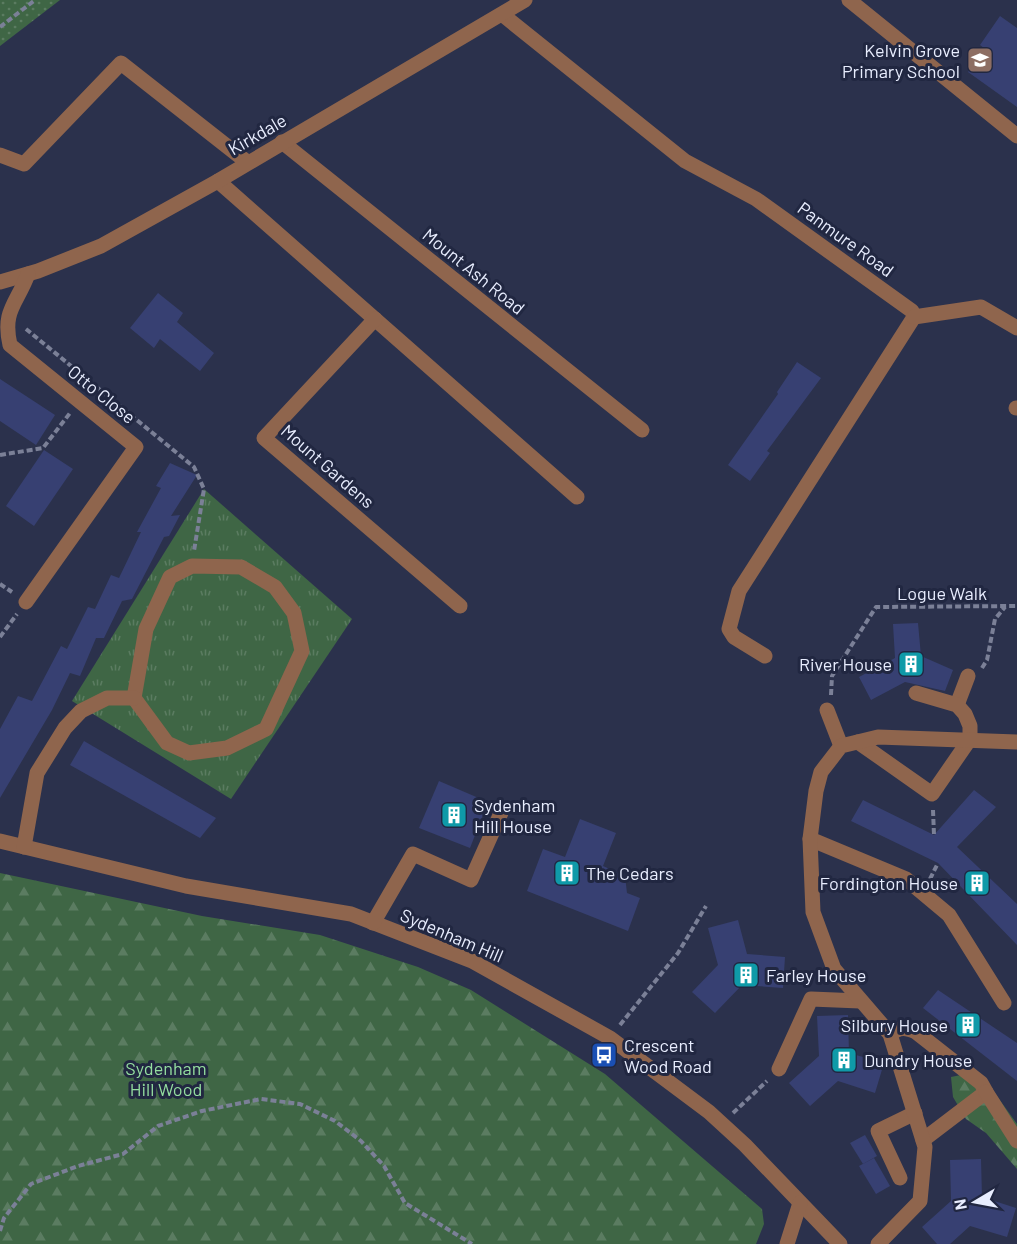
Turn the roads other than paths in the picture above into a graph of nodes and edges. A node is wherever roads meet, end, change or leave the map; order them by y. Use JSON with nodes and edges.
{"nodes":[{"id":1,"x":525,"y":0,"type":"edge"},
{"id":2,"x":849,"y":0,"type":"edge"},
{"id":3,"x":503,"y":15,"type":"junction"},
{"id":4,"x":1017,"y":136,"type":"edge"},
{"id":5,"x":282,"y":142,"type":"junction"},
{"id":6,"x":0,"y":155,"type":"edge"},
{"id":7,"x":247,"y":162,"type":"junction"},
{"id":8,"x":218,"y":181,"type":"junction"},
{"id":9,"x":28,"y":274,"type":"junction"},
{"id":10,"x":0,"y":282,"type":"edge"},
{"id":11,"x":914,"y":317,"type":"junction"},
{"id":12,"x":375,"y":319,"type":"junction"},
{"id":13,"x":1017,"y":328,"type":"edge"},
{"id":14,"x":642,"y":430,"type":"dead end"},
{"id":15,"x":577,"y":497,"type":"dead end"},
{"id":16,"x":26,"y":602,"type":"road end"},
{"id":17,"x":460,"y":606,"type":"dead end"},
{"id":18,"x":765,"y":656,"type":"dead end"},
{"id":19,"x":967,"y":678,"type":"road end"},
{"id":20,"x":916,"y":693,"type":"dead end"},
{"id":21,"x":134,"y":698,"type":"junction"},
{"id":22,"x":957,"y":705,"type":"junction"},
{"id":23,"x":827,"y":711,"type":"road end"},
{"id":24,"x":970,"y":739,"type":"junction"},
{"id":25,"x":858,"y":742,"type":"junction"},
{"id":26,"x":1017,"y":742,"type":"edge"},
{"id":27,"x":841,"y":746,"type":"junction"},
{"id":28,"x":501,"y":813,"type":"dead end"},
{"id":29,"x":810,"y":839,"type":"junction"},
{"id":30,"x":0,"y":841,"type":"edge"},
{"id":31,"x":24,"y":847,"type":"junction"},
{"id":32,"x":373,"y":923,"type":"junction"},
{"id":33,"x":860,"y":1001,"type":"junction"},
{"id":34,"x":1004,"y":1003,"type":"dead end"},
{"id":35,"x":890,"y":1034,"type":"junction"},
{"id":36,"x":779,"y":1069,"type":"road end"},
{"id":37,"x":986,"y":1092,"type":"junction"},
{"id":38,"x":915,"y":1113,"type":"junction"},
{"id":39,"x":923,"y":1140,"type":"junction"},
{"id":40,"x":1017,"y":1141,"type":"edge"},
{"id":41,"x":900,"y":1178,"type":"dead end"},
{"id":42,"x":800,"y":1203,"type":"junction"},
{"id":43,"x":787,"y":1244,"type":"edge"},
{"id":44,"x":840,"y":1244,"type":"edge"},
{"id":45,"x":878,"y":1244,"type":"edge"}],
"edges":[{"from":1,"to":3,"type":"street","name":"Kirkdale"},
{"from":2,"to":4,"type":"street"},
{"from":3,"to":5,"type":"street","name":"Kirkdale"},
{"from":3,"to":11,"type":"street","name":"Panmure Road"},
{"from":5,"to":7,"type":"street","name":"Kirkdale"},
{"from":5,"to":14,"type":"street","name":"Mount Ash Road"},
{"from":6,"to":7,"type":"street"},
{"from":7,"to":8,"type":"street","name":"Kirkdale"},
{"from":8,"to":9,"type":"street","name":"Kirkdale"},
{"from":8,"to":12,"type":"street"},
{"from":9,"to":10,"type":"street","name":"Kirkdale"},
{"from":9,"to":16,"type":"street","name":"Otto Close"},
{"from":11,"to":13,"type":"street"},
{"from":11,"to":18,"type":"street"},
{"from":12,"to":15,"type":"street"},
{"from":12,"to":17,"type":"street","name":"Mount Gardens"},
{"from":19,"to":22,"type":"street"},
{"from":20,"to":22,"type":"street"},
{"from":21,"to":21,"type":"street"},
{"from":21,"to":31,"type":"street"},
{"from":22,"to":24,"type":"street"},
{"from":23,"to":27,"type":"street"},
{"from":24,"to":25,"type":"street"},
{"from":24,"to":25,"type":"street"},
{"from":24,"to":26,"type":"street"},
{"from":25,"to":27,"type":"street"},
{"from":27,"to":29,"type":"street"},
{"from":28,"to":32,"type":"street"},
{"from":29,"to":33,"type":"street"},
{"from":29,"to":34,"type":"street"},
{"from":30,"to":31,"type":"street","name":"Sydenham Hill"},
{"from":31,"to":32,"type":"street","name":"Sydenham Hill"},
{"from":32,"to":42,"type":"street","name":"Sydenham Hill"},
{"from":33,"to":35,"type":"street"},
{"from":33,"to":36,"type":"street"},
{"from":35,"to":37,"type":"street"},
{"from":35,"to":38,"type":"street"},
{"from":37,"to":39,"type":"street"},
{"from":37,"to":40,"type":"street"},
{"from":38,"to":39,"type":"street"},
{"from":38,"to":41,"type":"street"},
{"from":39,"to":45,"type":"street"},
{"from":42,"to":43,"type":"street"},
{"from":42,"to":44,"type":"street","name":"Sydenham Hill"}]}
